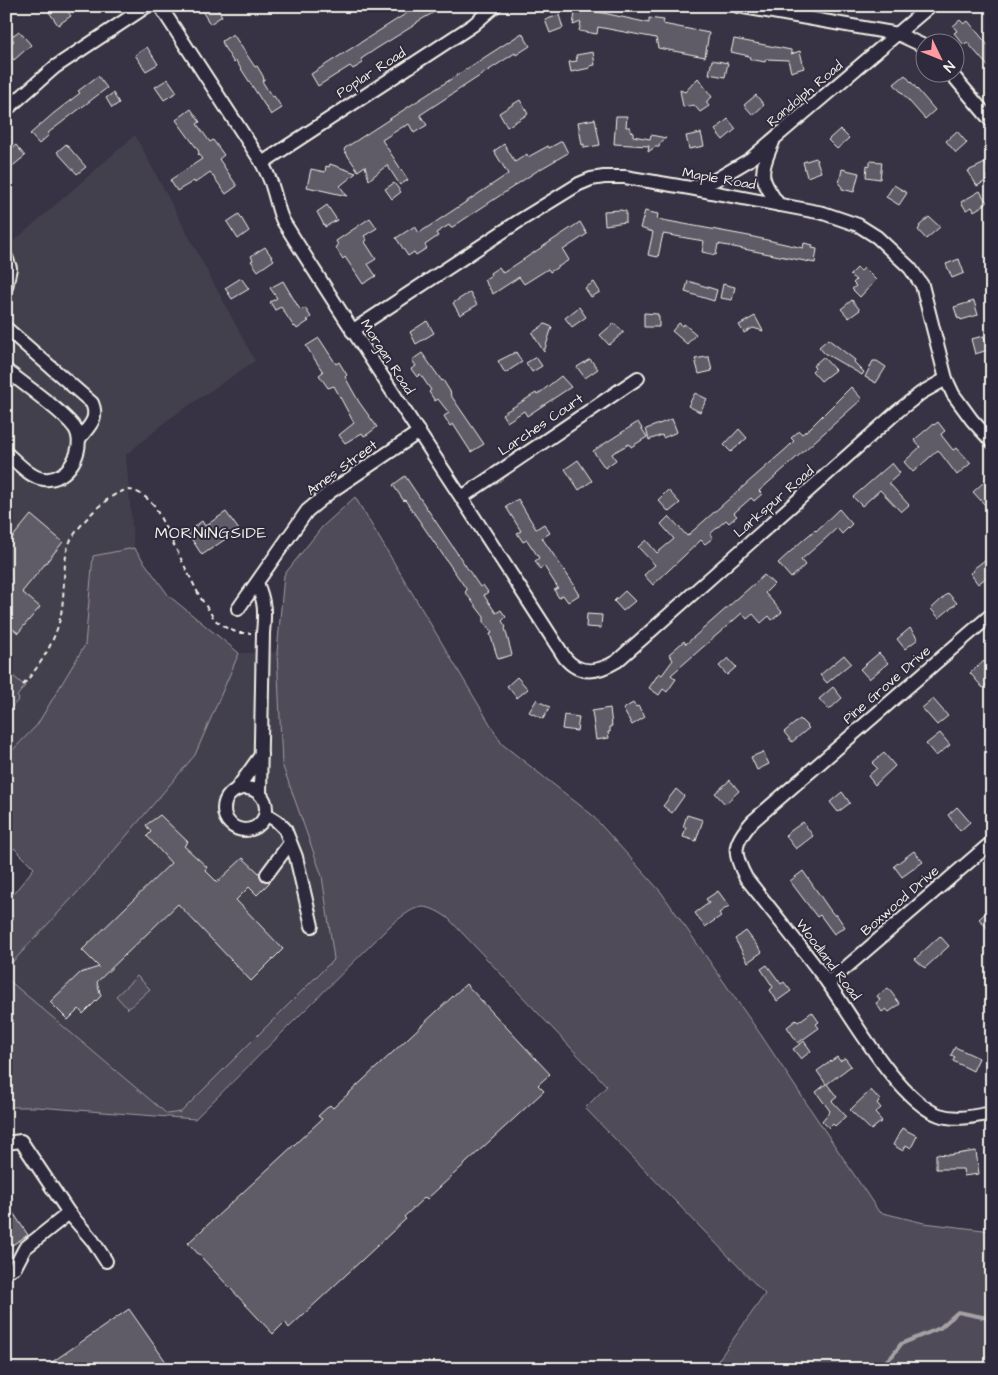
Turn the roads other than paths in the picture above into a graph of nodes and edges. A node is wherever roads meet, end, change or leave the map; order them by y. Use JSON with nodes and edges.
{"nodes":[{"id":1,"x":147,"y":6,"type":"edge"},
{"id":2,"x":160,"y":6,"type":"edge"},
{"id":3,"x":495,"y":6,"type":"edge"},
{"id":4,"x":738,"y":6,"type":"edge"},
{"id":5,"x":930,"y":6,"type":"edge"},
{"id":6,"x":898,"y":34,"type":"junction"},
{"id":7,"x":916,"y":42,"type":"edge"},
{"id":8,"x":958,"y":82,"type":"edge"},
{"id":9,"x":6,"y":110,"type":"edge"},
{"id":10,"x":992,"y":122,"type":"edge"},
{"id":11,"x":774,"y":140,"type":"junction"},
{"id":12,"x":262,"y":163,"type":"junction"},
{"id":13,"x":690,"y":188,"type":"junction"},
{"id":14,"x":779,"y":205,"type":"junction"},
{"id":15,"x":6,"y":257,"type":"edge"},
{"id":16,"x":6,"y":287,"type":"edge"},
{"id":17,"x":6,"y":328,"type":"edge"},
{"id":18,"x":352,"y":331,"type":"junction"},
{"id":19,"x":6,"y":370,"type":"edge"},
{"id":20,"x":638,"y":378,"type":"dead end"},
{"id":21,"x":946,"y":380,"type":"junction"},
{"id":22,"x":419,"y":432,"type":"junction"},
{"id":23,"x":79,"y":439,"type":"junction"},
{"id":24,"x":992,"y":442,"type":"edge"},
{"id":25,"x":6,"y":453,"type":"edge"},
{"id":26,"x":462,"y":496,"type":"junction"},
{"id":27,"x":257,"y":583,"type":"junction"},
{"id":28,"x":238,"y":609,"type":"dead end"},
{"id":29,"x":992,"y":614,"type":"edge"},
{"id":30,"x":627,"y":653,"type":"joint"},
{"id":31,"x":261,"y":755,"type":"junction"},
{"id":32,"x":802,"y":778,"type":"joint"},
{"id":33,"x":236,"y":790,"type":"junction"},
{"id":34,"x":260,"y":794,"type":"junction"},
{"id":35,"x":266,"y":814,"type":"junction"},
{"id":36,"x":992,"y":842,"type":"edge"},
{"id":37,"x":290,"y":844,"type":"junction"},
{"id":38,"x":267,"y":874,"type":"dead end"},
{"id":39,"x":312,"y":926,"type":"dead end"},
{"id":40,"x":828,"y":984,"type":"junction"},
{"id":41,"x":992,"y":1113,"type":"edge"},
{"id":42,"x":6,"y":1143,"type":"edge"},
{"id":43,"x":69,"y":1213,"type":"junction"},
{"id":44,"x":106,"y":1261,"type":"dead end"},
{"id":45,"x":6,"y":1272,"type":"edge"}],
"edges":[{"from":1,"to":9,"type":"street"},
{"from":2,"to":12,"type":"street","name":"Morgan Road"},
{"from":3,"to":12,"type":"street","name":"Poplar Road"},
{"from":4,"to":6,"type":"street"},
{"from":5,"to":6,"type":"street","name":"Randolph Road"},
{"from":6,"to":7,"type":"street"},
{"from":6,"to":11,"type":"street","name":"Randolph Road"},
{"from":8,"to":10,"type":"street"},
{"from":11,"to":13,"type":"street","name":"Randolph Road"},
{"from":11,"to":14,"type":"street"},
{"from":12,"to":18,"type":"street","name":"Morgan Road"},
{"from":13,"to":14,"type":"street","name":"Maple Road"},
{"from":13,"to":18,"type":"street","name":"Maple Road"},
{"from":14,"to":21,"type":"street","name":"Maple Road"},
{"from":15,"to":16,"type":"street"},
{"from":17,"to":23,"type":"street"},
{"from":18,"to":22,"type":"street","name":"Morgan Road"},
{"from":19,"to":23,"type":"street"},
{"from":20,"to":26,"type":"street","name":"Larches Court"},
{"from":21,"to":24,"type":"street","name":"Maple Road"},
{"from":21,"to":30,"type":"street","name":"Larkspur Road"},
{"from":22,"to":26,"type":"street","name":"Morgan Road"},
{"from":22,"to":27,"type":"street","name":"Ames Street"},
{"from":23,"to":25,"type":"street"},
{"from":26,"to":30,"type":"street","name":"Morgan Road"},
{"from":27,"to":28,"type":"street","name":"Ames Street"},
{"from":27,"to":31,"type":"street"},
{"from":29,"to":32,"type":"street","name":"Pine Grove Drive"},
{"from":31,"to":33,"type":"street"},
{"from":31,"to":34,"type":"street"},
{"from":32,"to":40,"type":"street","name":"Woodland Road"},
{"from":33,"to":34,"type":"street"},
{"from":33,"to":35,"type":"street"},
{"from":34,"to":35,"type":"street"},
{"from":35,"to":37,"type":"street"},
{"from":36,"to":40,"type":"street","name":"Boxwood Drive"},
{"from":37,"to":38,"type":"street"},
{"from":37,"to":39,"type":"street"},
{"from":40,"to":41,"type":"street","name":"Woodland Road"},
{"from":42,"to":43,"type":"street"},
{"from":43,"to":44,"type":"street"},
{"from":43,"to":45,"type":"street"}]}
